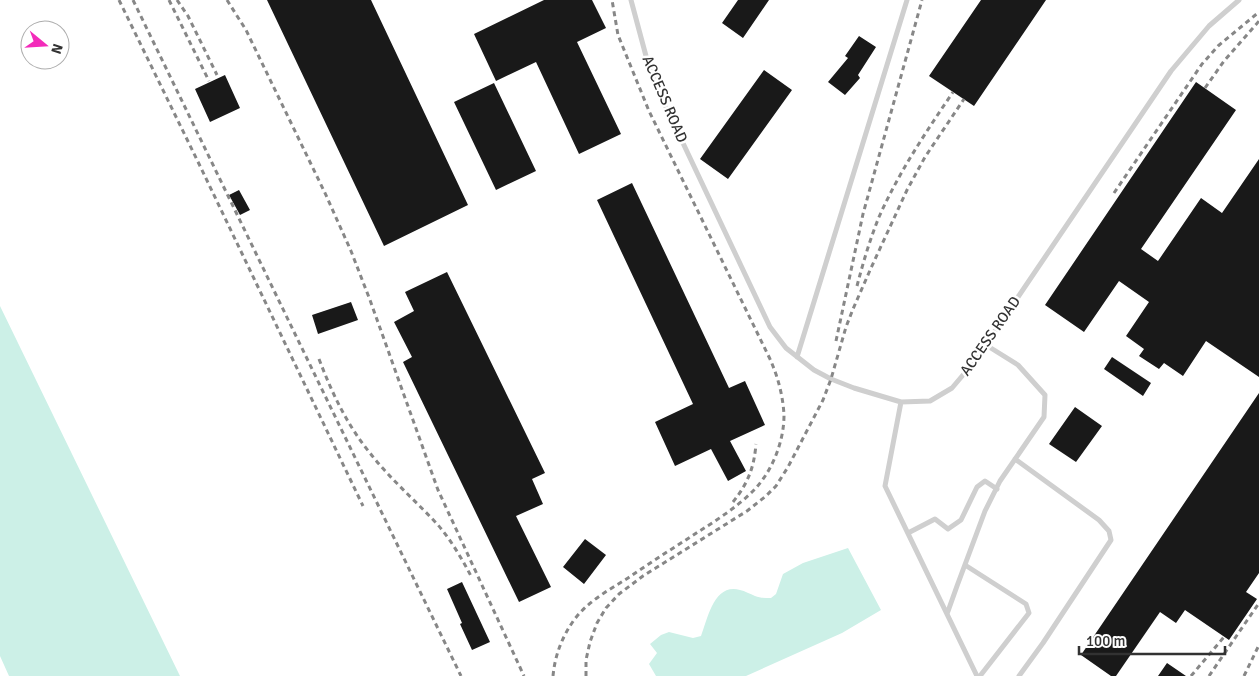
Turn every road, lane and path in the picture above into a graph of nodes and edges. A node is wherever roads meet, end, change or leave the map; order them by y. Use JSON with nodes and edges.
{"nodes":[{"id":1,"x":632,"y":0,"type":"edge"},
{"id":2,"x":907,"y":0,"type":"edge"},
{"id":3,"x":1239,"y":0,"type":"edge"},
{"id":4,"x":986,"y":345,"type":"junction"},
{"id":5,"x":797,"y":357,"type":"junction"},
{"id":6,"x":901,"y":402,"type":"junction"},
{"id":7,"x":1015,"y":459,"type":"junction"},
{"id":8,"x":997,"y":489,"type":"junction"},
{"id":9,"x":908,"y":533,"type":"junction"},
{"id":10,"x":965,"y":565,"type":"junction"},
{"id":11,"x":947,"y":614,"type":"junction"},
{"id":12,"x":979,"y":676,"type":"edge"},
{"id":13,"x":1019,"y":676,"type":"edge"}],
"edges":[{"from":1,"to":5,"type":"lane","name":"ACCESS ROAD"},
{"from":2,"to":5,"type":"lane"},
{"from":3,"to":4,"type":"lane","name":"ACCESS ROAD"},
{"from":4,"to":6,"type":"lane","name":"ACCESS ROAD"},
{"from":4,"to":7,"type":"lane"},
{"from":5,"to":6,"type":"lane","name":"ACCESS ROAD"},
{"from":6,"to":9,"type":"lane"},
{"from":7,"to":8,"type":"lane"},
{"from":7,"to":13,"type":"lane"},
{"from":8,"to":9,"type":"lane"},
{"from":8,"to":10,"type":"lane"},
{"from":9,"to":11,"type":"lane"},
{"from":10,"to":11,"type":"lane"},
{"from":10,"to":12,"type":"lane"},
{"from":11,"to":12,"type":"lane"}]}
